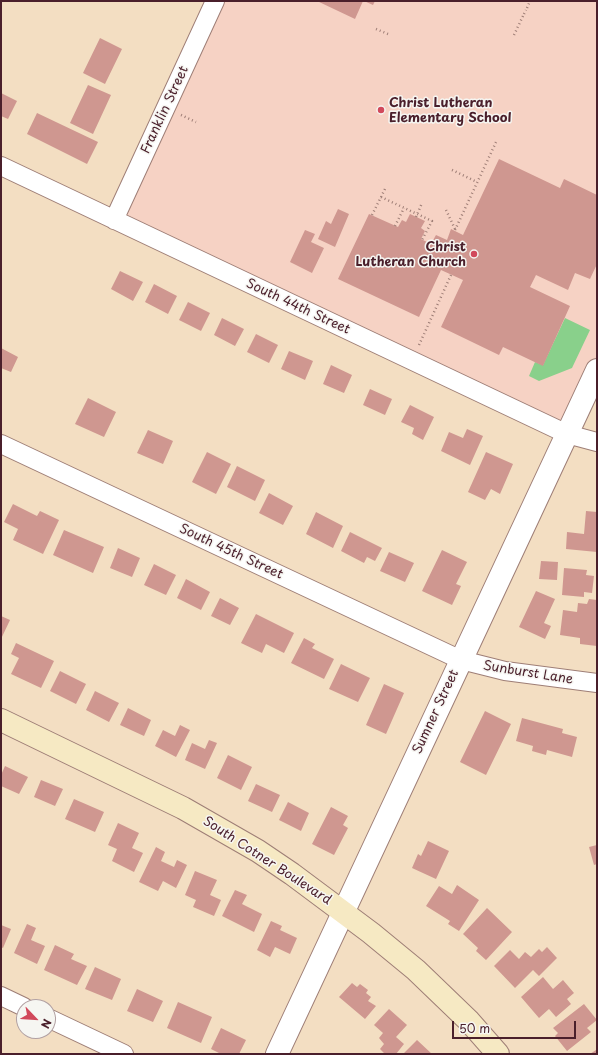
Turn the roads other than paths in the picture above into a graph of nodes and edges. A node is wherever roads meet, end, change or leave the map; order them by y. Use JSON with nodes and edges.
{"nodes":[{"id":1,"x":215,"y":1,"type":"edge"},
{"id":2,"x":1,"y":166,"type":"edge"},
{"id":3,"x":114,"y":220,"type":"junction"},
{"id":4,"x":597,"y":370,"type":"edge"},
{"id":5,"x":567,"y":434,"type":"junction"},
{"id":6,"x":597,"y":442,"type":"edge"},
{"id":7,"x":3,"y":450,"type":"edge"},
{"id":8,"x":460,"y":660,"type":"junction"},
{"id":9,"x":597,"y":683,"type":"edge"},
{"id":10,"x":1,"y":720,"type":"edge"},
{"id":11,"x":344,"y":912,"type":"junction"},
{"id":12,"x":1,"y":996,"type":"edge"},
{"id":13,"x":16,"y":1003,"type":"edge"},
{"id":14,"x":56,"y":1022,"type":"edge"},
{"id":15,"x":124,"y":1054,"type":"edge"},
{"id":16,"x":277,"y":1054,"type":"edge"},
{"id":17,"x":498,"y":1054,"type":"edge"}],
"edges":[{"from":1,"to":3,"type":"street","name":"Franklin Street"},
{"from":2,"to":3,"type":"street","name":"South 44th Street"},
{"from":3,"to":5,"type":"street","name":"South 44th Street"},
{"from":4,"to":5,"type":"street","name":"Sumner Street"},
{"from":5,"to":6,"type":"street","name":"South 44th Street"},
{"from":5,"to":8,"type":"street","name":"Sumner Street"},
{"from":7,"to":8,"type":"street","name":"South 45th Street"},
{"from":8,"to":9,"type":"street","name":"Sunburst Lane"},
{"from":8,"to":11,"type":"street","name":"Sumner Street"},
{"from":10,"to":11,"type":"main road","name":"South Cotner Boulevard"},
{"from":11,"to":16,"type":"street","name":"Sumner Street"},
{"from":11,"to":17,"type":"main road","name":"South Cotner Boulevard"},
{"from":12,"to":13,"type":"street"},
{"from":14,"to":15,"type":"street"}]}
